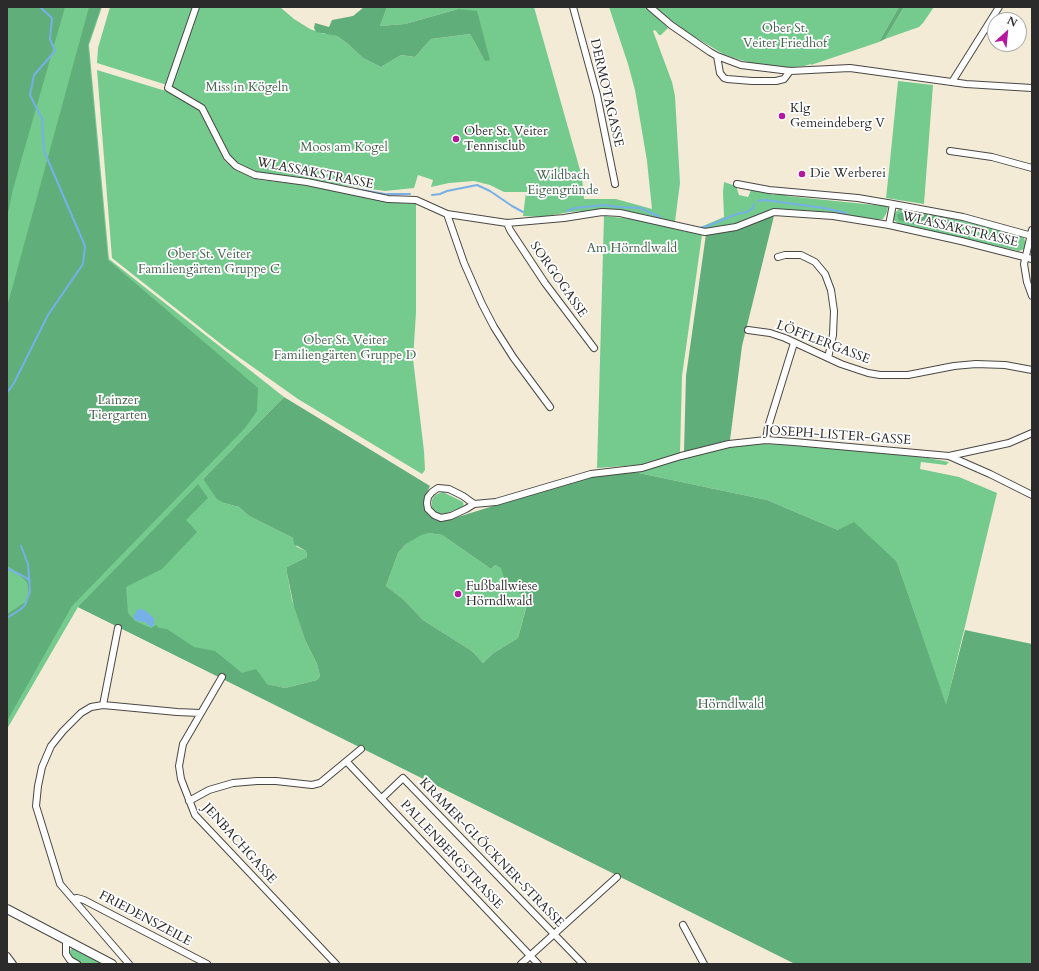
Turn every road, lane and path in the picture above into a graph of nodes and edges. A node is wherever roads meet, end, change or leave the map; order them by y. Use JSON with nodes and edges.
{"nodes":[{"id":1,"x":196,"y":7,"type":"edge"},
{"id":2,"x":574,"y":7,"type":"edge"},
{"id":3,"x":650,"y":7,"type":"edge"},
{"id":4,"x":999,"y":7,"type":"edge"},
{"id":5,"x":717,"y":56,"type":"junction"},
{"id":6,"x":790,"y":71,"type":"junction"},
{"id":7,"x":952,"y":82,"type":"junction"},
{"id":8,"x":1032,"y":88,"type":"edge"},
{"id":9,"x":950,"y":151,"type":"dead end"},
{"id":10,"x":1032,"y":168,"type":"edge"},
{"id":11,"x":615,"y":184,"type":"dead end"},
{"id":12,"x":737,"y":184,"type":"dead end"},
{"id":13,"x":893,"y":204,"type":"junction"},
{"id":14,"x":447,"y":214,"type":"junction"},
{"id":15,"x":507,"y":223,"type":"junction"},
{"id":16,"x":889,"y":225,"type":"junction"},
{"id":17,"x":1031,"y":234,"type":"edge"},
{"id":18,"x":778,"y":257,"type":"dead end"},
{"id":19,"x":1025,"y":257,"type":"junction"},
{"id":20,"x":1032,"y":259,"type":"edge"},
{"id":21,"x":1032,"y":296,"type":"edge"},
{"id":22,"x":748,"y":330,"type":"dead end"},
{"id":23,"x":794,"y":343,"type":"junction"},
{"id":24,"x":594,"y":348,"type":"dead end"},
{"id":25,"x":828,"y":358,"type":"junction"},
{"id":26,"x":1032,"y":370,"type":"edge"},
{"id":27,"x":550,"y":406,"type":"dead end"},
{"id":28,"x":1032,"y":433,"type":"edge"},
{"id":29,"x":766,"y":440,"type":"junction"},
{"id":30,"x":949,"y":456,"type":"junction"},
{"id":31,"x":1032,"y":495,"type":"edge"},
{"id":32,"x":474,"y":504,"type":"junction"},
{"id":33,"x":118,"y":628,"type":"dead end"},
{"id":34,"x":222,"y":677,"type":"dead end"},
{"id":35,"x":103,"y":705,"type":"junction"},
{"id":36,"x":200,"y":713,"type":"junction"},
{"id":37,"x":361,"y":750,"type":"dead end"},
{"id":38,"x":347,"y":762,"type":"junction"},
{"id":39,"x":382,"y":798,"type":"junction"},
{"id":40,"x":189,"y":801,"type":"junction"},
{"id":41,"x":617,"y":877,"type":"dead end"},
{"id":42,"x":73,"y":899,"type":"junction"},
{"id":43,"x":7,"y":909,"type":"edge"},
{"id":44,"x":683,"y":925,"type":"dead end"},
{"id":45,"x":554,"y":934,"type":"junction"},
{"id":46,"x":66,"y":940,"type":"junction"},
{"id":47,"x":7,"y":956,"type":"edge"},
{"id":48,"x":530,"y":956,"type":"junction"},
{"id":49,"x":13,"y":964,"type":"edge"},
{"id":50,"x":77,"y":964,"type":"edge"},
{"id":51,"x":112,"y":964,"type":"edge"},
{"id":52,"x":130,"y":964,"type":"edge"},
{"id":53,"x":207,"y":964,"type":"edge"},
{"id":54,"x":336,"y":964,"type":"edge"},
{"id":55,"x":521,"y":964,"type":"edge"},
{"id":56,"x":538,"y":964,"type":"edge"},
{"id":57,"x":583,"y":964,"type":"edge"},
{"id":58,"x":704,"y":964,"type":"edge"}],
"edges":[{"from":1,"to":14,"type":"street","name":"WLASSAKSTRASSE"},
{"from":2,"to":11,"type":"street","name":"DERMOTAGASSE"},
{"from":3,"to":5,"type":"street"},
{"from":4,"to":7,"type":"street"},
{"from":5,"to":6,"type":"street"},
{"from":5,"to":6,"type":"street"},
{"from":6,"to":7,"type":"street"},
{"from":7,"to":8,"type":"street"},
{"from":9,"to":10,"type":"street"},
{"from":12,"to":13,"type":"street","name":"WLASSAKSTRASSE"},
{"from":13,"to":16,"type":"street","name":"WLASSAKSTRASSE"},
{"from":13,"to":17,"type":"street","name":"WLASSAKSTRASSE"},
{"from":14,"to":15,"type":"street","name":"WLASSAKSTRASSE"},
{"from":14,"to":27,"type":"street"},
{"from":15,"to":16,"type":"street","name":"WLASSAKSTRASSE"},
{"from":15,"to":24,"type":"street","name":"SORGOGASSE"},
{"from":16,"to":19,"type":"street","name":"WLASSAKSTRASSE"},
{"from":17,"to":19,"type":"street","name":"WLASSAKSTRASSE"},
{"from":18,"to":25,"type":"street"},
{"from":19,"to":20,"type":"street","name":"WLASSAKSTRASSE"},
{"from":19,"to":21,"type":"street"},
{"from":22,"to":23,"type":"street","name":"LÖFFLERGASSE"},
{"from":23,"to":25,"type":"street","name":"LÖFFLERGASSE"},
{"from":23,"to":29,"type":"street"},
{"from":25,"to":26,"type":"street","name":"LÖFFLERGASSE"},
{"from":28,"to":30,"type":"street"},
{"from":29,"to":30,"type":"street","name":"JOSEPH-LISTER-GASSE"},
{"from":29,"to":32,"type":"street","name":"JOSEPH-LISTER-GASSE"},
{"from":30,"to":31,"type":"street","name":"JOSEPH-LISTER-GASSE"},
{"from":32,"to":32,"type":"street","name":"JOSEPH-LISTER-GASSE"},
{"from":33,"to":35,"type":"street"},
{"from":34,"to":36,"type":"street","name":"JENBACHGASSE"},
{"from":35,"to":36,"type":"street"},
{"from":35,"to":42,"type":"street"},
{"from":36,"to":40,"type":"street","name":"JENBACHGASSE"},
{"from":37,"to":38,"type":"street"},
{"from":38,"to":39,"type":"street","name":"PALLENBERGSTRASSE"},
{"from":38,"to":40,"type":"street"},
{"from":39,"to":45,"type":"street","name":"KRAMER-GLÖCKNER-STRASSE"},
{"from":39,"to":48,"type":"street","name":"PALLENBERGSTRASSE"},
{"from":40,"to":54,"type":"street","name":"JENBACHGASSE"},
{"from":41,"to":45,"type":"street"},
{"from":42,"to":52,"type":"street"},
{"from":42,"to":53,"type":"street","name":"FRIEDENSZEILE"},
{"from":43,"to":46,"type":"street"},
{"from":44,"to":58,"type":"street"},
{"from":45,"to":48,"type":"street"},
{"from":45,"to":57,"type":"street","name":"KRAMER-GLÖCKNER-STRASSE"},
{"from":46,"to":50,"type":"street"},
{"from":46,"to":51,"type":"street"},
{"from":47,"to":49,"type":"street"},
{"from":48,"to":55,"type":"street"},
{"from":48,"to":56,"type":"street","name":"PALLENBERGSTRASSE"}]}
